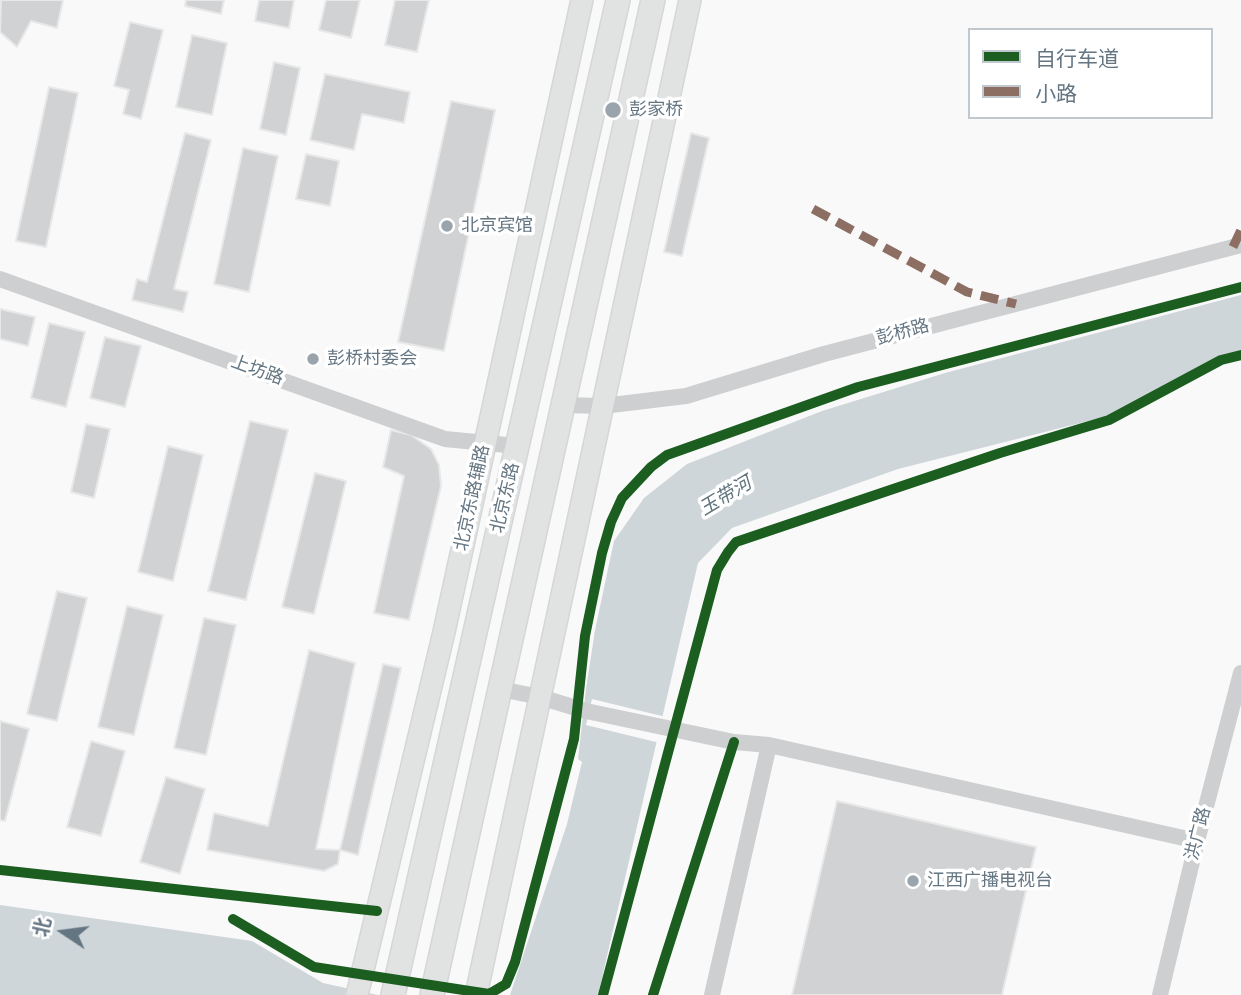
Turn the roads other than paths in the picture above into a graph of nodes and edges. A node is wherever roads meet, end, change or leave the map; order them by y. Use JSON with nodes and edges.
{"nodes":[{"id":1,"x":582,"y":0,"type":"edge"},
{"id":2,"x":618,"y":0,"type":"edge"},
{"id":3,"x":653,"y":0,"type":"edge"},
{"id":4,"x":690,"y":0,"type":"edge"},
{"id":5,"x":1241,"y":245,"type":"edge"},
{"id":6,"x":0,"y":279,"type":"edge"},
{"id":7,"x":564,"y":405,"type":"junction"},
{"id":8,"x":603,"y":406,"type":"junction"},
{"id":9,"x":485,"y":443,"type":"junction"},
{"id":10,"x":517,"y":446,"type":"junction"},
{"id":11,"x":1241,"y":673,"type":"edge"},
{"id":12,"x":500,"y":689,"type":"junction"},
{"id":13,"x":540,"y":697,"type":"junction"},
{"id":14,"x":769,"y":745,"type":"junction"},
{"id":15,"x":1197,"y":841,"type":"junction"},
{"id":16,"x":356,"y":995,"type":"edge"},
{"id":17,"x":393,"y":995,"type":"edge"},
{"id":18,"x":432,"y":995,"type":"edge"},
{"id":19,"x":476,"y":995,"type":"edge"},
{"id":20,"x":712,"y":995,"type":"edge"},
{"id":21,"x":1160,"y":995,"type":"edge"}],
"edges":[{"from":1,"to":9,"type":"main road","name":"北京东路辅路"},
{"from":2,"to":10,"type":"main road","name":"北京东路"},
{"from":3,"to":7,"type":"main road","name":"北京东路"},
{"from":4,"to":8,"type":"main road"},
{"from":5,"to":8,"type":"street","name":"彭桥路"},
{"from":6,"to":9,"type":"street","name":"上坊路"},
{"from":7,"to":8,"type":"street","name":"彭桥路"},
{"from":7,"to":12,"type":"main road","name":"北京东路"},
{"from":8,"to":13,"type":"main road"},
{"from":9,"to":10,"type":"street","name":"上坊路"},
{"from":9,"to":16,"type":"main road","name":"北京东路辅路"},
{"from":10,"to":17,"type":"main road","name":"北京东路"},
{"from":11,"to":15,"type":"street","name":"洪广路"},
{"from":12,"to":13,"type":"street"},
{"from":12,"to":18,"type":"main road","name":"北京东路"},
{"from":13,"to":14,"type":"street"},
{"from":13,"to":19,"type":"main road"},
{"from":14,"to":15,"type":"street"},
{"from":14,"to":20,"type":"street"},
{"from":15,"to":21,"type":"street","name":"洪广路"}]}
